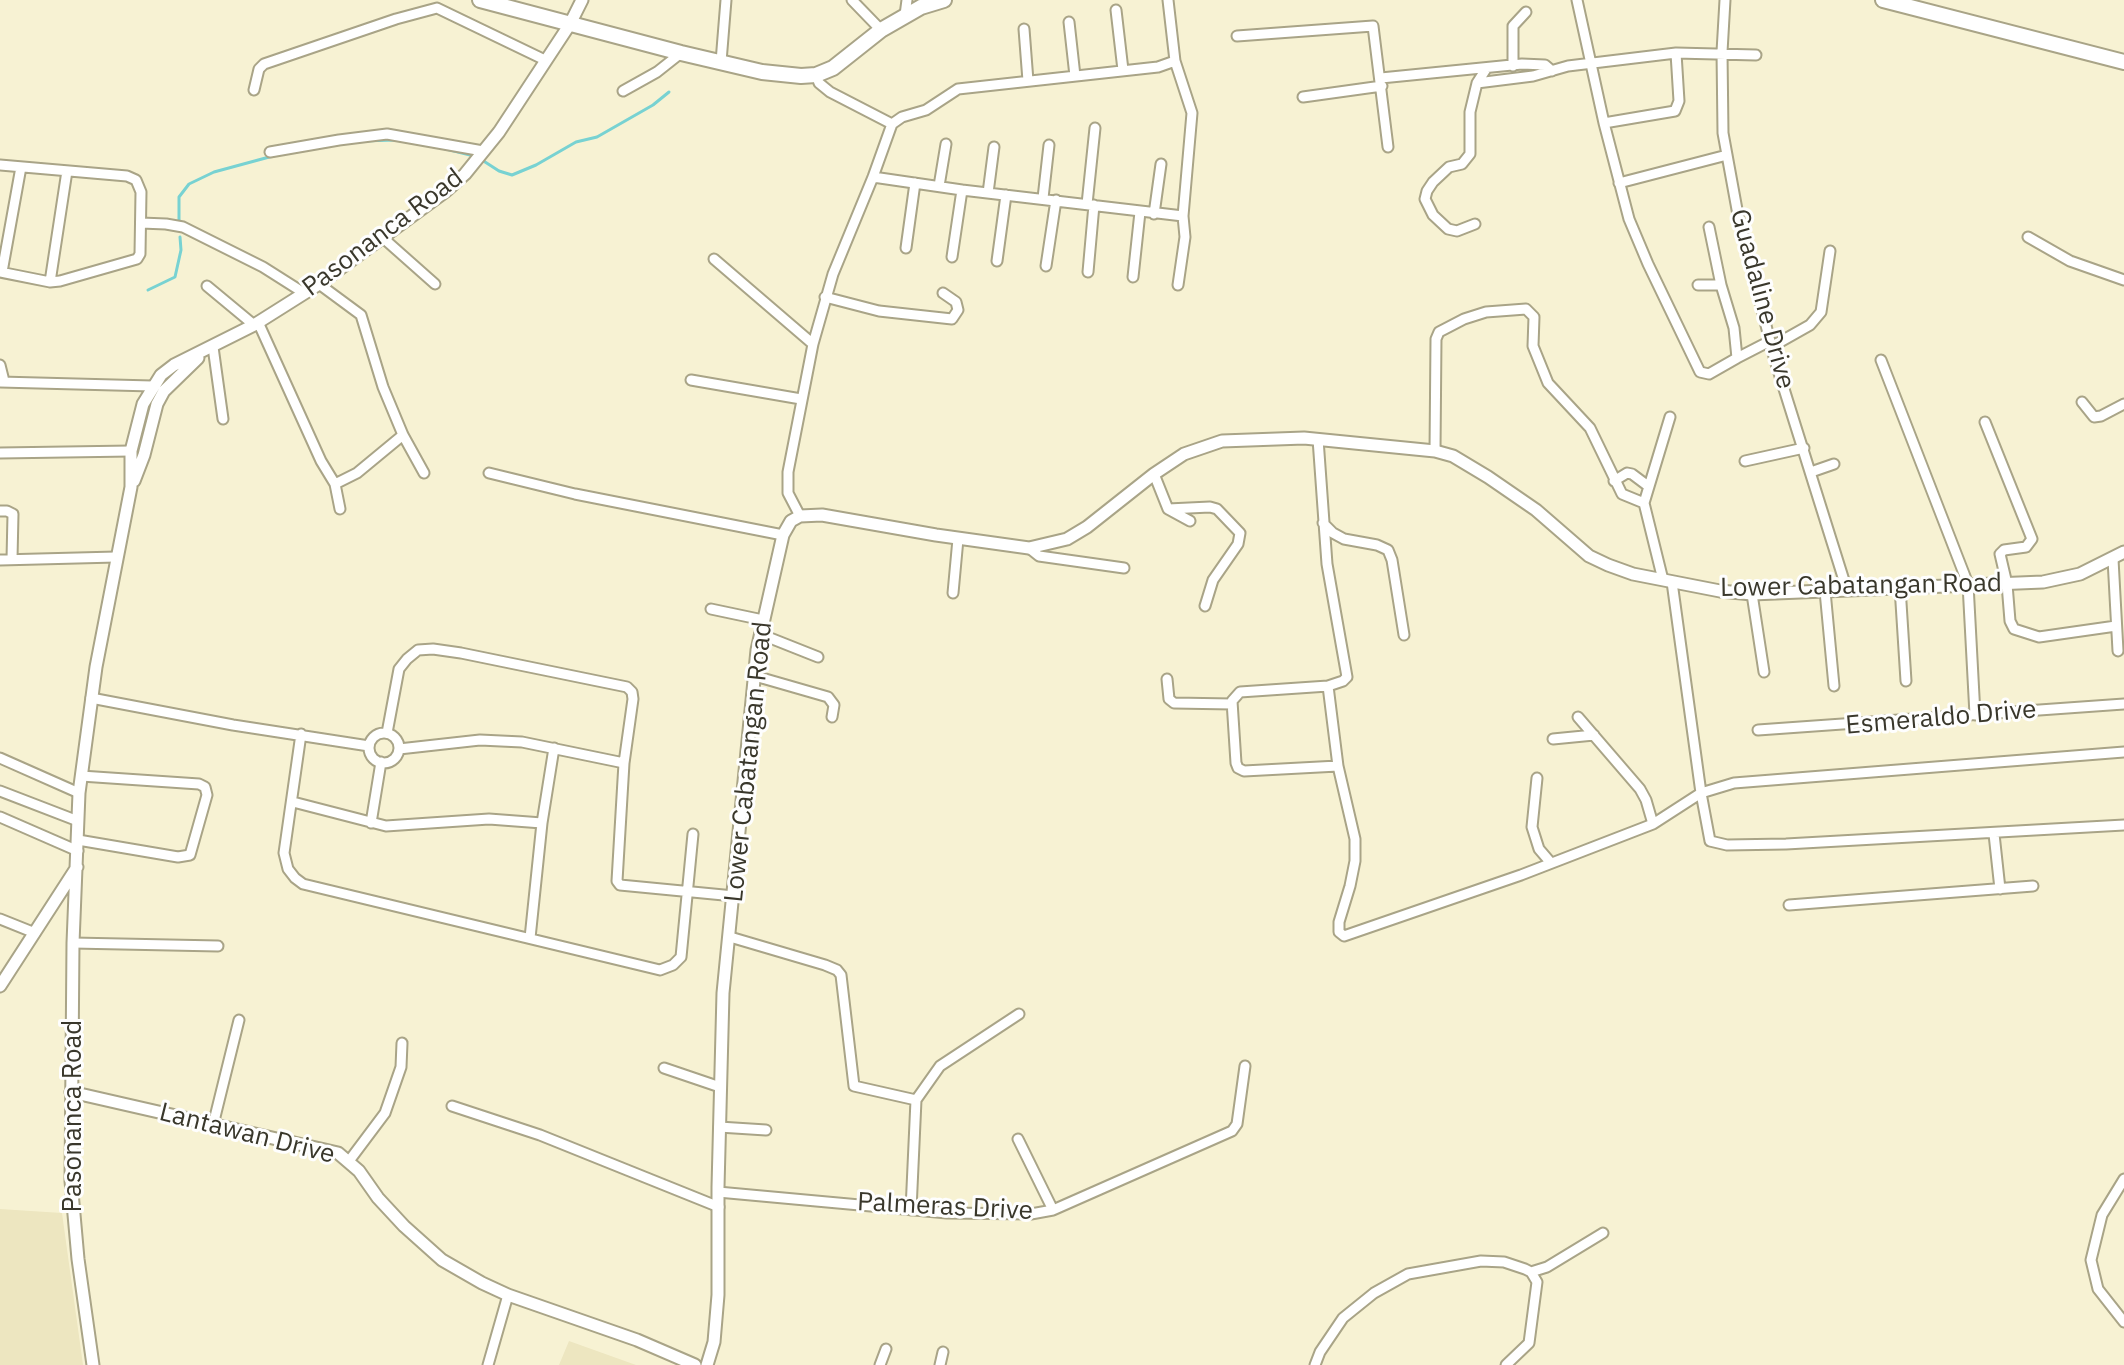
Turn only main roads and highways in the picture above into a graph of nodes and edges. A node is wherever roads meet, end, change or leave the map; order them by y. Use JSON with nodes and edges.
{"nodes":[{"id":1,"x":480,"y":0,"type":"edge"},
{"id":2,"x":944,"y":0,"type":"edge"},
{"id":3,"x":1883,"y":0,"type":"edge"},
{"id":4,"x":2124,"y":62,"type":"edge"}],
"edges":[{"from":1,"to":2,"type":"main road"},
{"from":3,"to":4,"type":"main road"}]}
